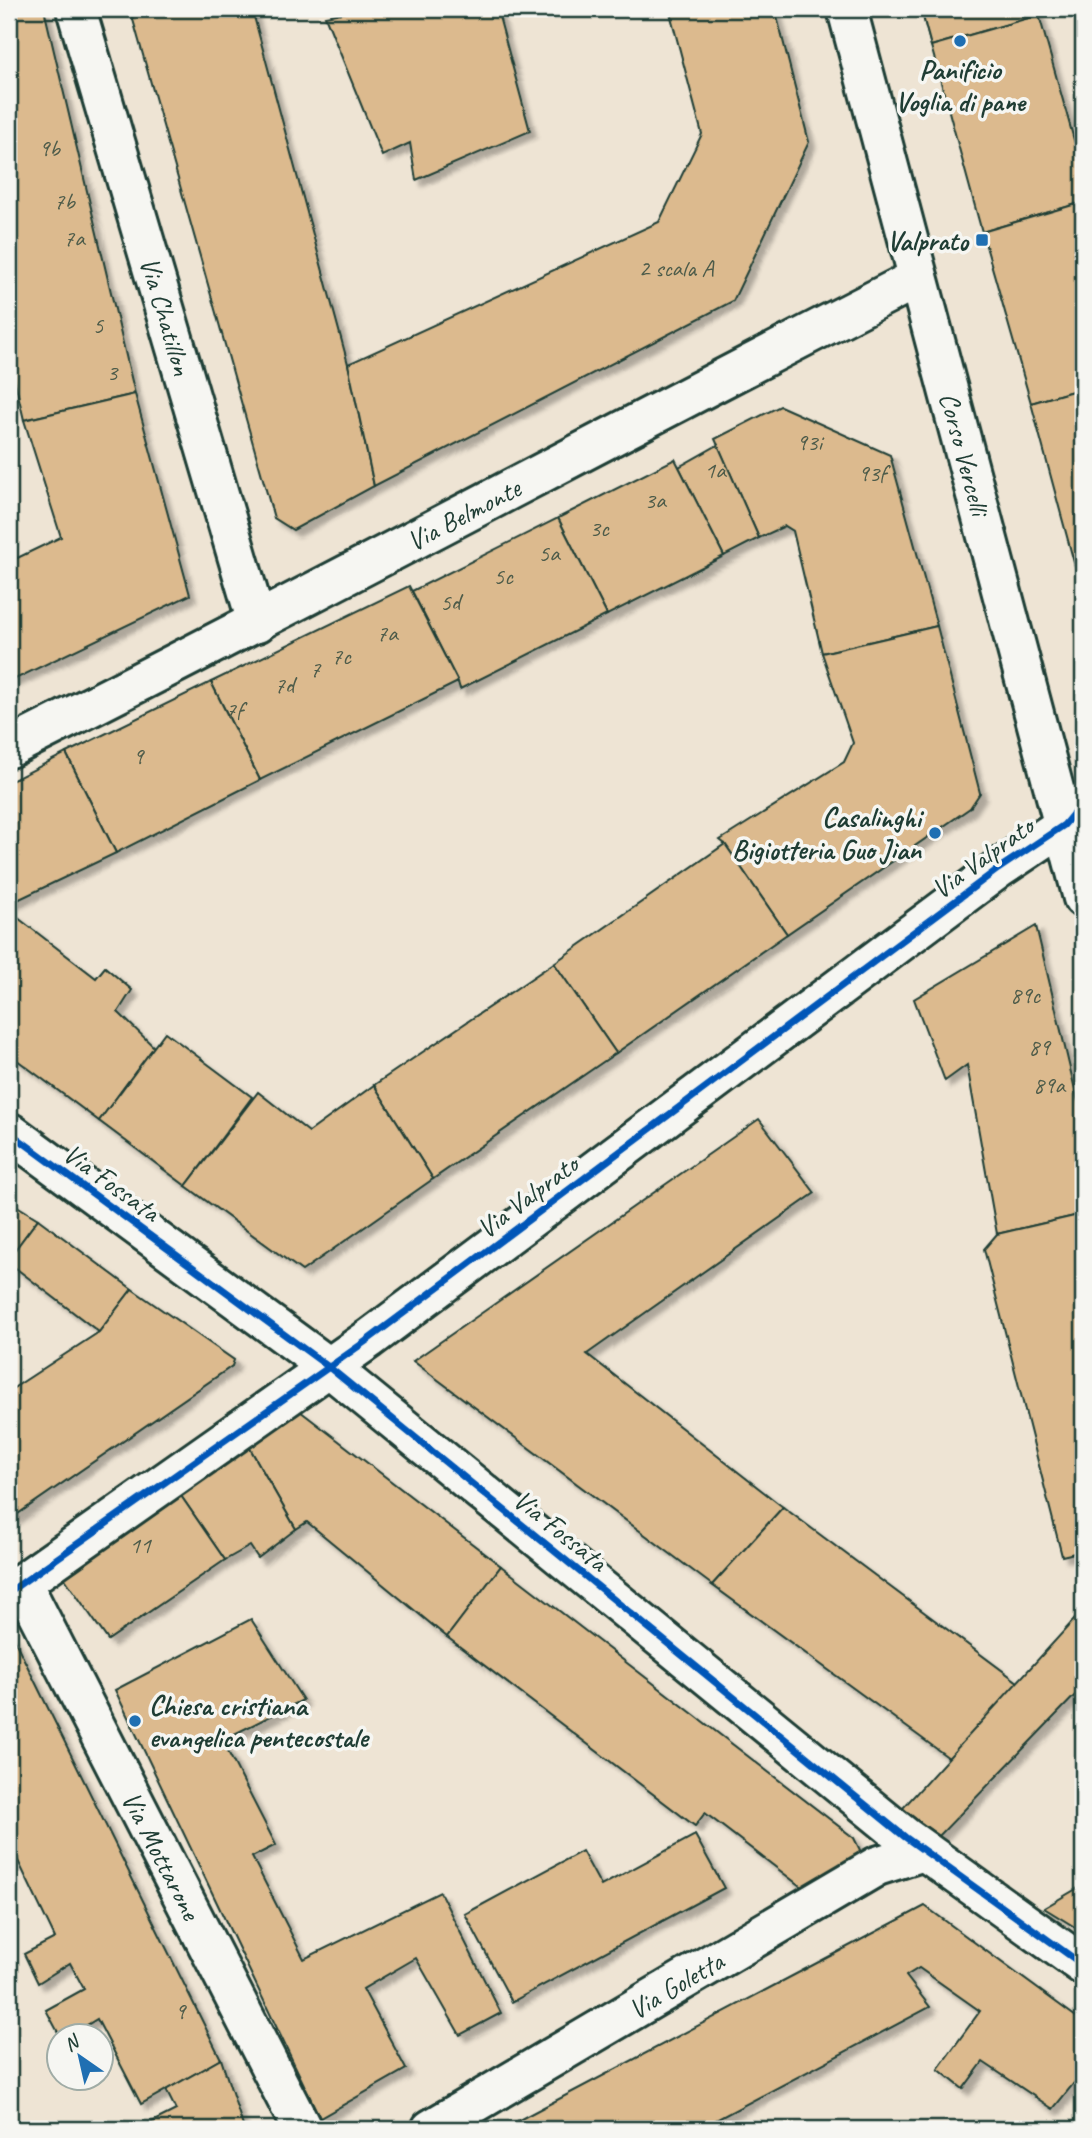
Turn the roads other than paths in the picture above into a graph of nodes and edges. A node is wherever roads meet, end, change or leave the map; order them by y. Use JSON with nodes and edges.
{"nodes":[{"id":1,"x":76,"y":9,"type":"edge"},
{"id":2,"x":847,"y":9,"type":"edge"},
{"id":3,"x":918,"y":278,"type":"junction"},
{"id":4,"x":257,"y":623,"type":"junction"},
{"id":5,"x":9,"y":748,"type":"edge"},
{"id":6,"x":1077,"y":816,"type":"edge"},
{"id":7,"x":1083,"y":898,"type":"edge"},
{"id":8,"x":9,"y":1132,"type":"edge"},
{"id":9,"x":330,"y":1368,"type":"junction"},
{"id":10,"x":15,"y":1587,"type":"edge"},
{"id":11,"x":924,"y":1851,"type":"junction"},
{"id":12,"x":1083,"y":1965,"type":"edge"},
{"id":13,"x":302,"y":2129,"type":"edge"},
{"id":14,"x":431,"y":2129,"type":"edge"}],
"edges":[{"from":1,"to":4,"type":"street","name":"Via Chatillon"},
{"from":2,"to":3,"type":"street","name":"Corso Vercelli"},
{"from":3,"to":4,"type":"street","name":"Via Belmonte"},
{"from":3,"to":6,"type":"street","name":"Corso Vercelli"},
{"from":4,"to":5,"type":"street","name":"Via Belmonte"},
{"from":6,"to":7,"type":"street","name":"Corso Vercelli"},
{"from":6,"to":9,"type":"street","name":"Via Valprato"},
{"from":8,"to":9,"type":"street","name":"Via Fossata"},
{"from":9,"to":10,"type":"street","name":"Via Valprato"},
{"from":9,"to":11,"type":"street","name":"Via Fossata"},
{"from":10,"to":13,"type":"street","name":"Via Mottarone"},
{"from":11,"to":12,"type":"street","name":"Via Fossata"},
{"from":11,"to":14,"type":"street","name":"Via Goletta"}]}
